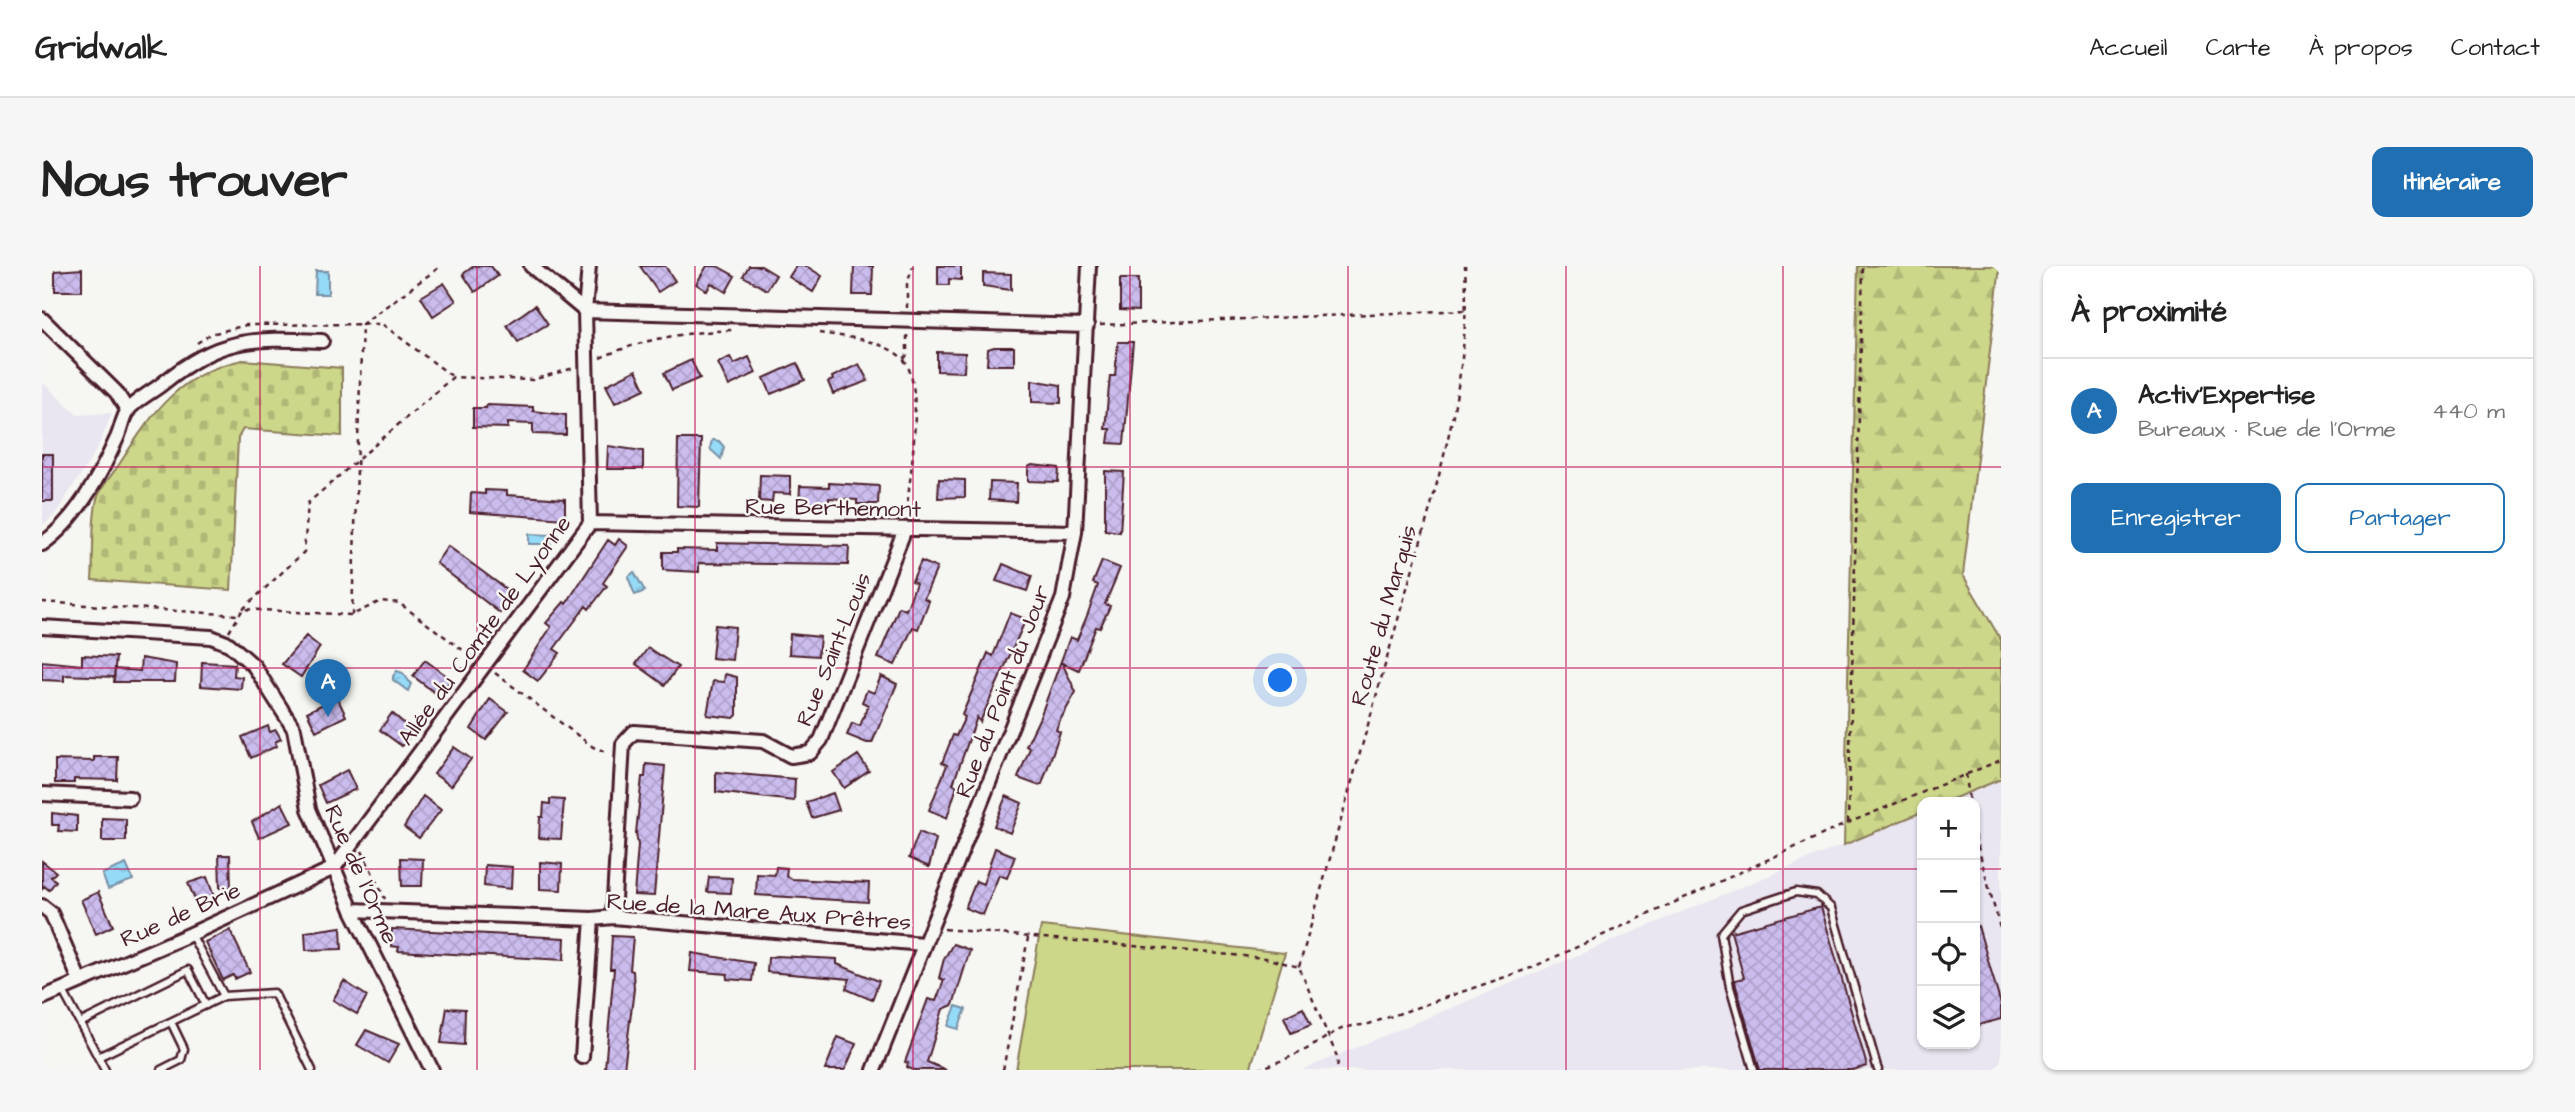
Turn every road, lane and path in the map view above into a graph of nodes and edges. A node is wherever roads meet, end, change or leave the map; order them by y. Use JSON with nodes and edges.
{"nodes":[{"id":1,"x":442,"y":266,"type":"edge"},
{"id":2,"x":531,"y":266,"type":"edge"},
{"id":3,"x":589,"y":266,"type":"edge"},
{"id":4,"x":914,"y":266,"type":"edge"},
{"id":5,"x":1089,"y":266,"type":"edge"},
{"id":6,"x":1465,"y":266,"type":"edge"},
{"id":7,"x":1863,"y":266,"type":"edge"},
{"id":8,"x":1468,"y":310,"type":"junction"},
{"id":9,"x":585,"y":311,"type":"junction"},
{"id":10,"x":907,"y":312,"type":"dead end"},
{"id":11,"x":42,"y":319,"type":"edge"},
{"id":12,"x":906,"y":325,"type":"dead end"},
{"id":13,"x":1087,"y":326,"type":"junction"},
{"id":14,"x":742,"y":330,"type":"dead end"},
{"id":15,"x":817,"y":332,"type":"dead end"},
{"id":16,"x":322,"y":341,"type":"dead end"},
{"id":17,"x":904,"y":359,"type":"junction"},
{"id":18,"x":586,"y":364,"type":"junction"},
{"id":19,"x":128,"y":411,"type":"junction"},
{"id":20,"x":358,"y":458,"type":"junction"},
{"id":21,"x":590,"y":523,"type":"junction"},
{"id":22,"x":905,"y":529,"type":"junction"},
{"id":23,"x":1075,"y":532,"type":"junction"},
{"id":24,"x":42,"y":544,"type":"edge"},
{"id":25,"x":42,"y":602,"type":"edge"},
{"id":26,"x":243,"y":609,"type":"junction"},
{"id":27,"x":239,"y":615,"type":"junction"},
{"id":28,"x":352,"y":615,"type":"junction"},
{"id":29,"x":42,"y":627,"type":"edge"},
{"id":30,"x":223,"y":642,"type":"junction"},
{"id":31,"x":485,"y":665,"type":"junction"},
{"id":32,"x":622,"y":758,"type":"junction"},
{"id":33,"x":2001,"y":760,"type":"edge"},
{"id":34,"x":1966,"y":774,"type":"junction"},
{"id":35,"x":42,"y":793,"type":"edge"},
{"id":36,"x":1968,"y":797,"type":"edge"},
{"id":37,"x":130,"y":798,"type":"dead end"},
{"id":38,"x":1848,"y":823,"type":"junction"},
{"id":39,"x":356,"y":839,"type":"junction"},
{"id":40,"x":1980,"y":854,"type":"edge"},
{"id":41,"x":334,"y":868,"type":"junction"},
{"id":42,"x":42,"y":906,"type":"edge"},
{"id":43,"x":352,"y":909,"type":"junction"},
{"id":44,"x":392,"y":911,"type":"junction"},
{"id":45,"x":613,"y":917,"type":"junction"},
{"id":46,"x":592,"y":919,"type":"junction"},
{"id":47,"x":930,"y":927,"type":"junction"},
{"id":48,"x":2001,"y":932,"type":"edge"},
{"id":49,"x":191,"y":934,"type":"junction"},
{"id":50,"x":1028,"y":938,"type":"junction"},
{"id":51,"x":923,"y":944,"type":"junction"},
{"id":52,"x":1299,"y":967,"type":"junction"},
{"id":53,"x":80,"y":981,"type":"junction"},
{"id":54,"x":62,"y":989,"type":"junction"},
{"id":55,"x":224,"y":996,"type":"junction"},
{"id":56,"x":42,"y":998,"type":"edge"},
{"id":57,"x":206,"y":1005,"type":"junction"},
{"id":58,"x":171,"y":1022,"type":"junction"},
{"id":59,"x":80,"y":1023,"type":"junction"},
{"id":60,"x":1328,"y":1033,"type":"junction"},
{"id":61,"x":98,"y":1057,"type":"junction"},
{"id":62,"x":582,"y":1057,"type":"dead end"},
{"id":63,"x":105,"y":1070,"type":"edge"},
{"id":64,"x":161,"y":1070,"type":"edge"},
{"id":65,"x":312,"y":1070,"type":"edge"},
{"id":66,"x":432,"y":1070,"type":"edge"},
{"id":67,"x":874,"y":1070,"type":"edge"},
{"id":68,"x":1003,"y":1070,"type":"edge"},
{"id":69,"x":1258,"y":1070,"type":"edge"},
{"id":70,"x":1337,"y":1070,"type":"edge"},
{"id":71,"x":1754,"y":1070,"type":"edge"},
{"id":72,"x":1878,"y":1070,"type":"edge"}],
"edges":[{"from":1,"to":20,"type":"path"},
{"from":2,"to":9,"type":"street"},
{"from":3,"to":9,"type":"street","name":"Allée du Comte de Lyonne"},
{"from":4,"to":10,"type":"path"},
{"from":5,"to":13,"type":"street","name":"Rue du Point du Jour"},
{"from":6,"to":8,"type":"path","name":"Route du Marquis"},
{"from":7,"to":38,"type":"path"},
{"from":8,"to":13,"type":"path"},
{"from":8,"to":52,"type":"path","name":"Route du Marquis"},
{"from":9,"to":13,"type":"street"},
{"from":9,"to":18,"type":"street","name":"Allée du Comte de Lyonne"},
{"from":11,"to":19,"type":"street"},
{"from":12,"to":17,"type":"path"},
{"from":13,"to":23,"type":"street","name":"Rue du Point du Jour"},
{"from":14,"to":18,"type":"path"},
{"from":15,"to":17,"type":"path"},
{"from":16,"to":19,"type":"street"},
{"from":17,"to":22,"type":"path"},
{"from":18,"to":20,"type":"path"},
{"from":18,"to":21,"type":"street","name":"Allée du Comte de Lyonne"},
{"from":19,"to":24,"type":"street"},
{"from":20,"to":26,"type":"path"},
{"from":20,"to":28,"type":"path"},
{"from":21,"to":22,"type":"street","name":"Rue Berthemont"},
{"from":21,"to":31,"type":"street","name":"Allée du Comte de Lyonne"},
{"from":22,"to":23,"type":"street","name":"Rue Berthemont"},
{"from":22,"to":32,"type":"street","name":"Rue Saint-Louis"},
{"from":23,"to":47,"type":"street","name":"Rue du Point du Jour"},
{"from":25,"to":27,"type":"path"},
{"from":26,"to":27,"type":"path"},
{"from":26,"to":28,"type":"path"},
{"from":27,"to":30,"type":"path"},
{"from":28,"to":31,"type":"path"},
{"from":29,"to":30,"type":"street","name":"Rue de l'Orme"},
{"from":30,"to":41,"type":"street","name":"Rue de l'Orme"},
{"from":31,"to":32,"type":"path"},
{"from":31,"to":39,"type":"street","name":"Allée du Comte de Lyonne"},
{"from":32,"to":45,"type":"street","name":"Rue Saint-Louis"},
{"from":33,"to":34,"type":"path"},
{"from":34,"to":36,"type":"path"},
{"from":34,"to":38,"type":"path"},
{"from":35,"to":37,"type":"street"},
{"from":38,"to":60,"type":"path"},
{"from":39,"to":41,"type":"street","name":"Allée du Comte de Lyonne"},
{"from":39,"to":44,"type":"path"},
{"from":40,"to":48,"type":"path"},
{"from":41,"to":43,"type":"street","name":"Rue de l'Orme"},
{"from":41,"to":49,"type":"street","name":"Rue de Brie"},
{"from":42,"to":53,"type":"street"},
{"from":43,"to":44,"type":"street","name":"Rue de la Mare Aux Prêtres"},
{"from":43,"to":66,"type":"street","name":"Rue de l'Orme"},
{"from":44,"to":46,"type":"street","name":"Rue de la Mare Aux Prêtres"},
{"from":45,"to":46,"type":"street","name":"Rue de la Mare Aux Prêtres"},
{"from":45,"to":51,"type":"street","name":"Rue de la Mare Aux Prêtres"},
{"from":46,"to":62,"type":"street","name":"Rue de la Mare Aux Prêtres"},
{"from":47,"to":50,"type":"path"},
{"from":47,"to":51,"type":"street","name":"Rue du Point du Jour"},
{"from":49,"to":53,"type":"street","name":"Rue de Brie"},
{"from":49,"to":55,"type":"lane"},
{"from":50,"to":52,"type":"path"},
{"from":50,"to":68,"type":"path"},
{"from":51,"to":67,"type":"street","name":"Rue du Point du Jour"},
{"from":52,"to":60,"type":"path"},
{"from":53,"to":54,"type":"street","name":"Rue de Brie"},
{"from":54,"to":56,"type":"street","name":"Rue de Brie"},
{"from":54,"to":59,"type":"lane"},
{"from":55,"to":57,"type":"lane"},
{"from":55,"to":65,"type":"lane"},
{"from":57,"to":58,"type":"lane"},
{"from":57,"to":59,"type":"lane"},
{"from":58,"to":61,"type":"lane"},
{"from":58,"to":64,"type":"lane"},
{"from":59,"to":61,"type":"lane"},
{"from":60,"to":69,"type":"path"},
{"from":60,"to":70,"type":"path"},
{"from":61,"to":63,"type":"lane"},
{"from":71,"to":72,"type":"lane"}]}
